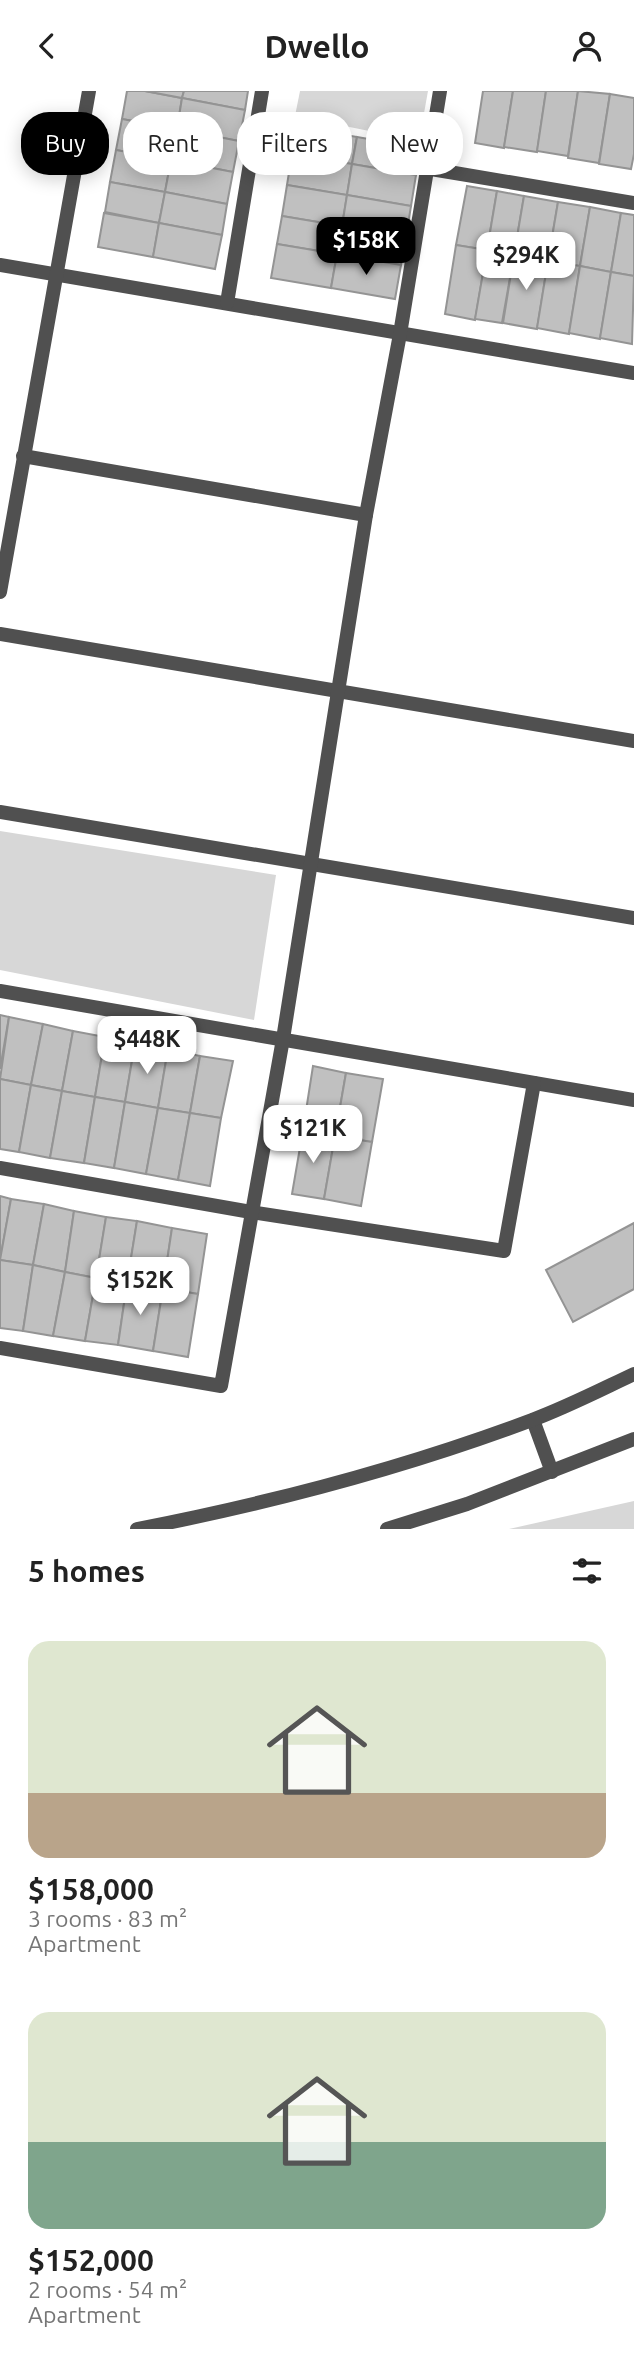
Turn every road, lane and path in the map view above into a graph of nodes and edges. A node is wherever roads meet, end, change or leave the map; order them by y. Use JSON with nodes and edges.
{"nodes":[{"id":1,"x":89,"y":91,"type":"edge"},
{"id":2,"x":262,"y":91,"type":"edge"},
{"id":3,"x":440,"y":91,"type":"edge"},
{"id":4,"x":436,"y":112,"type":"edge"},
{"id":5,"x":463,"y":174,"type":"edge"},
{"id":6,"x":424,"y":175,"type":"edge"},
{"id":7,"x":634,"y":203,"type":"edge"},
{"id":8,"x":0,"y":265,"type":"edge"},
{"id":9,"x":55,"y":275,"type":"junction"},
{"id":10,"x":227,"y":303,"type":"junction"},
{"id":11,"x":400,"y":334,"type":"junction"},
{"id":12,"x":634,"y":373,"type":"edge"},
{"id":13,"x":23,"y":456,"type":"junction"},
{"id":14,"x":366,"y":515,"type":"junction"},
{"id":15,"x":0,"y":592,"type":"edge"},
{"id":16,"x":0,"y":634,"type":"edge"},
{"id":17,"x":338,"y":691,"type":"junction"},
{"id":18,"x":634,"y":741,"type":"edge"},
{"id":19,"x":0,"y":812,"type":"edge"},
{"id":20,"x":310,"y":865,"type":"junction"},
{"id":21,"x":634,"y":918,"type":"edge"},
{"id":22,"x":0,"y":991,"type":"edge"},
{"id":23,"x":283,"y":1039,"type":"junction"},
{"id":24,"x":534,"y":1083,"type":"junction"},
{"id":25,"x":634,"y":1100,"type":"edge"},
{"id":26,"x":0,"y":1168,"type":"edge"},
{"id":27,"x":251,"y":1212,"type":"junction"},
{"id":28,"x":0,"y":1348,"type":"edge"},
{"id":29,"x":634,"y":1374,"type":"edge"},
{"id":30,"x":533,"y":1420,"type":"junction"},
{"id":31,"x":630,"y":1444,"type":"edge"},
{"id":32,"x":552,"y":1472,"type":"junction"},
{"id":33,"x":137,"y":1529,"type":"edge"},
{"id":34,"x":387,"y":1529,"type":"edge"}],
"edges":[{"from":1,"to":9,"type":"street"},
{"from":2,"to":10,"type":"street"},
{"from":3,"to":4,"type":"street"},
{"from":5,"to":7,"type":"street"},
{"from":6,"to":11,"type":"street"},
{"from":8,"to":9,"type":"street"},
{"from":9,"to":10,"type":"street"},
{"from":9,"to":13,"type":"street"},
{"from":10,"to":11,"type":"street"},
{"from":11,"to":12,"type":"street"},
{"from":11,"to":14,"type":"street"},
{"from":13,"to":14,"type":"street"},
{"from":13,"to":15,"type":"street"},
{"from":14,"to":17,"type":"street"},
{"from":16,"to":17,"type":"street"},
{"from":17,"to":18,"type":"street"},
{"from":17,"to":20,"type":"street"},
{"from":19,"to":20,"type":"street"},
{"from":20,"to":21,"type":"street"},
{"from":20,"to":23,"type":"street"},
{"from":22,"to":23,"type":"street"},
{"from":23,"to":24,"type":"street"},
{"from":23,"to":27,"type":"street"},
{"from":24,"to":25,"type":"street"},
{"from":24,"to":27,"type":"street"},
{"from":26,"to":27,"type":"street"},
{"from":27,"to":28,"type":"street"},
{"from":29,"to":30,"type":"street"},
{"from":30,"to":32,"type":"street"},
{"from":30,"to":33,"type":"street"},
{"from":31,"to":32,"type":"street"},
{"from":32,"to":34,"type":"street"}]}
